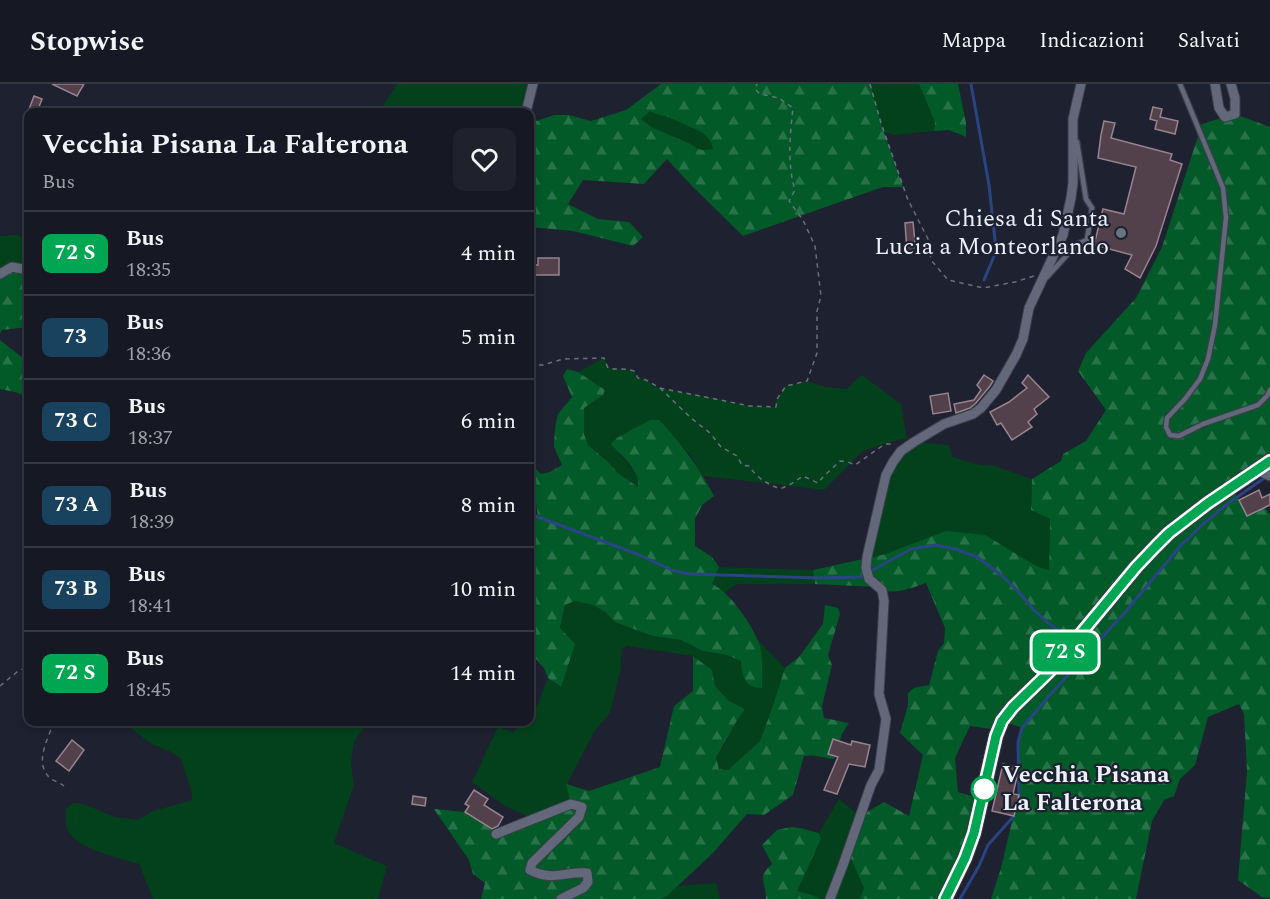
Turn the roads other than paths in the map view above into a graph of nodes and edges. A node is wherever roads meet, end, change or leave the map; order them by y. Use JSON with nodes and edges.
{"nodes":[{"id":1,"x":533,"y":84,"type":"edge"},
{"id":2,"x":1081,"y":84,"type":"edge"},
{"id":3,"x":1180,"y":84,"type":"edge"},
{"id":4,"x":1215,"y":84,"type":"edge"},
{"id":5,"x":1231,"y":84,"type":"edge"},
{"id":6,"x":527,"y":108,"type":"edge"},
{"id":7,"x":1073,"y":118,"type":"junction"},
{"id":8,"x":24,"y":269,"type":"edge"},
{"id":9,"x":0,"y":274,"type":"edge"},
{"id":10,"x":1038,"y":285,"type":"junction"},
{"id":11,"x":1270,"y":390,"type":"edge"},
{"id":12,"x":1270,"y":461,"type":"edge"},
{"id":13,"x":1257,"y":470,"type":"junction"},
{"id":14,"x":1270,"y":476,"type":"edge"},
{"id":15,"x":496,"y":834,"type":"dead end"},
{"id":16,"x":561,"y":899,"type":"edge"},
{"id":17,"x":830,"y":899,"type":"edge"},
{"id":18,"x":945,"y":899,"type":"edge"}],
"edges":[{"from":1,"to":6,"type":"street"},
{"from":2,"to":7,"type":"street"},
{"from":3,"to":11,"type":"lane"},
{"from":4,"to":5,"type":"street"},
{"from":7,"to":10,"type":"street"},
{"from":7,"to":10,"type":"lane"},
{"from":8,"to":9,"type":"street"},
{"from":10,"to":17,"type":"street"},
{"from":12,"to":13,"type":"main road"},
{"from":13,"to":14,"type":"street"},
{"from":13,"to":18,"type":"main road"},
{"from":15,"to":16,"type":"street"}]}
